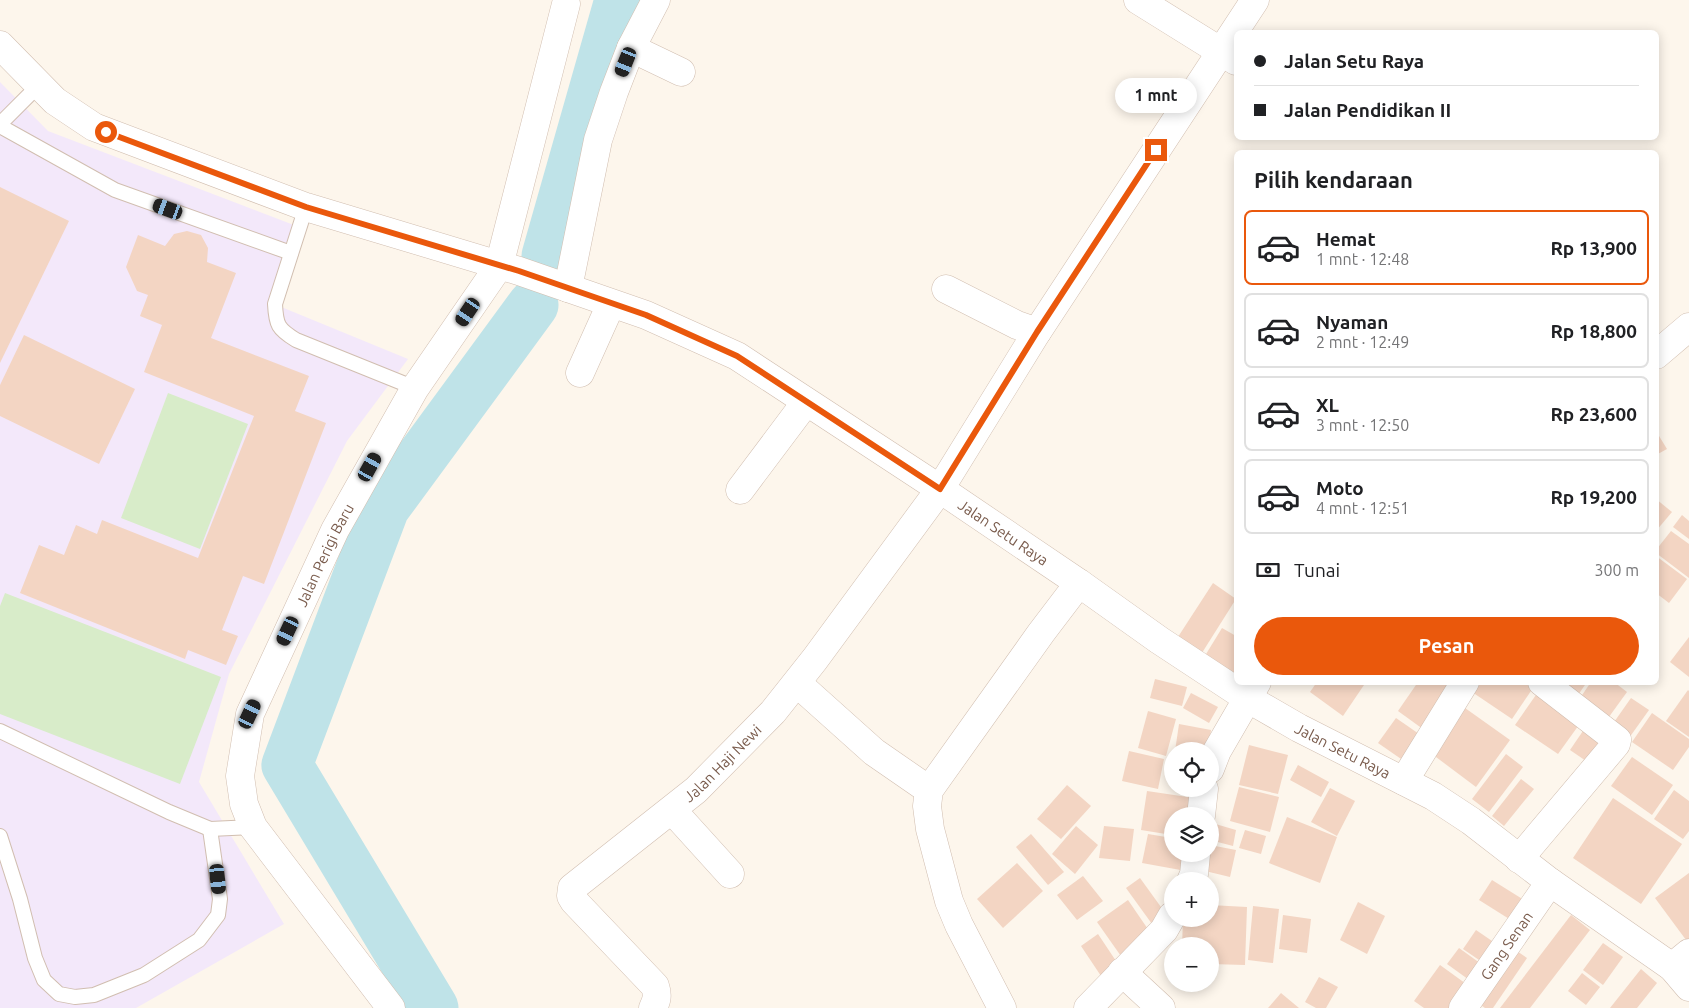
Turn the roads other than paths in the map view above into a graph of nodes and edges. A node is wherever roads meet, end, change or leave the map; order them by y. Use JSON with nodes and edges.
{"nodes":[{"id":1,"x":656,"y":0,"type":"edge"},
{"id":2,"x":1138,"y":0,"type":"edge"},
{"id":3,"x":1255,"y":0,"type":"edge"},
{"id":4,"x":566,"y":4,"type":"dead end"},
{"id":5,"x":1241,"y":30,"type":"edge"},
{"id":6,"x":1234,"y":44,"type":"edge"},
{"id":7,"x":0,"y":45,"type":"edge"},
{"id":8,"x":631,"y":48,"type":"junction"},
{"id":9,"x":1228,"y":56,"type":"edge"},
{"id":10,"x":681,"y":72,"type":"dead end"},
{"id":11,"x":39,"y":85,"type":"junction"},
{"id":12,"x":0,"y":125,"type":"edge"},
{"id":13,"x":306,"y":207,"type":"junction"},
{"id":14,"x":290,"y":253,"type":"junction"},
{"id":15,"x":509,"y":268,"type":"junction"},
{"id":16,"x":562,"y":286,"type":"junction"},
{"id":17,"x":946,"y":289,"type":"dead end"},
{"id":18,"x":610,"y":304,"type":"junction"},
{"id":19,"x":1689,"y":327,"type":"edge"},
{"id":20,"x":1037,"y":332,"type":"junction"},
{"id":21,"x":1659,"y":352,"type":"edge"},
{"id":22,"x":580,"y":373,"type":"dead end"},
{"id":23,"x":415,"y":388,"type":"junction"},
{"id":24,"x":806,"y":402,"type":"junction"},
{"id":25,"x":940,"y":489,"type":"junction"},
{"id":26,"x":740,"y":490,"type":"dead end"},
{"id":27,"x":1079,"y":583,"type":"junction"},
{"id":28,"x":1234,"y":680,"type":"edge"},
{"id":29,"x":797,"y":683,"type":"junction"},
{"id":30,"x":1463,"y":685,"type":"edge"},
{"id":31,"x":1546,"y":685,"type":"edge"},
{"id":32,"x":1252,"y":690,"type":"edge"},
{"id":33,"x":0,"y":731,"type":"edge"},
{"id":34,"x":1219,"y":748,"type":"edge"},
{"id":35,"x":1404,"y":781,"type":"junction"},
{"id":36,"x":929,"y":790,"type":"junction"},
{"id":37,"x":672,"y":810,"type":"junction"},
{"id":38,"x":253,"y":827,"type":"junction"},
{"id":39,"x":210,"y":829,"type":"junction"},
{"id":40,"x":0,"y":836,"type":"edge"},
{"id":41,"x":1519,"y":859,"type":"junction"},
{"id":42,"x":730,"y":874,"type":"dead end"},
{"id":43,"x":1550,"y":882,"type":"junction"},
{"id":44,"x":1166,"y":927,"type":"edge"},
{"id":45,"x":1684,"y":969,"type":"edge"},
{"id":46,"x":1122,"y":972,"type":"junction"},
{"id":47,"x":391,"y":1008,"type":"edge"},
{"id":48,"x":653,"y":1008,"type":"edge"},
{"id":49,"x":1002,"y":1008,"type":"edge"},
{"id":50,"x":1088,"y":1008,"type":"edge"},
{"id":51,"x":1161,"y":1008,"type":"edge"},
{"id":52,"x":1463,"y":1008,"type":"edge"}],
"edges":[{"from":1,"to":8,"type":"street"},
{"from":2,"to":9,"type":"street"},
{"from":3,"to":5,"type":"street","name":"Jalan Haji Newi"},
{"from":4,"to":15,"type":"street"},
{"from":6,"to":9,"type":"street","name":"Jalan Haji Newi"},
{"from":7,"to":11,"type":"street","name":"Jalan Setu Raya"},
{"from":8,"to":10,"type":"street"},
{"from":8,"to":16,"type":"street"},
{"from":9,"to":20,"type":"street","name":"Jalan Haji Newi"},
{"from":11,"to":12,"type":"lane"},
{"from":11,"to":13,"type":"street","name":"Jalan Setu Raya"},
{"from":12,"to":14,"type":"lane"},
{"from":13,"to":14,"type":"lane"},
{"from":13,"to":15,"type":"street","name":"Jalan Setu Raya"},
{"from":14,"to":23,"type":"lane"},
{"from":15,"to":16,"type":"street","name":"Jalan Setu Raya"},
{"from":15,"to":23,"type":"street","name":"Jalan Perigi Baru"},
{"from":16,"to":18,"type":"street","name":"Jalan Setu Raya"},
{"from":17,"to":20,"type":"street"},
{"from":18,"to":22,"type":"street"},
{"from":18,"to":24,"type":"street","name":"Jalan Setu Raya"},
{"from":19,"to":21,"type":"street"},
{"from":20,"to":25,"type":"street","name":"Jalan Haji Newi"},
{"from":23,"to":38,"type":"street","name":"Jalan Perigi Baru"},
{"from":24,"to":25,"type":"street","name":"Jalan Setu Raya"},
{"from":24,"to":26,"type":"street"},
{"from":25,"to":27,"type":"street","name":"Jalan Setu Raya"},
{"from":25,"to":29,"type":"street","name":"Jalan Haji Newi"},
{"from":27,"to":28,"type":"street","name":"Jalan Setu Raya"},
{"from":27,"to":36,"type":"street"},
{"from":29,"to":36,"type":"street"},
{"from":29,"to":37,"type":"street","name":"Jalan Haji Newi"},
{"from":30,"to":35,"type":"street"},
{"from":31,"to":41,"type":"street"},
{"from":32,"to":34,"type":"street"},
{"from":32,"to":35,"type":"street","name":"Jalan Setu Raya"},
{"from":33,"to":39,"type":"lane"},
{"from":35,"to":41,"type":"street","name":"Jalan Setu Raya"},
{"from":36,"to":49,"type":"street"},
{"from":37,"to":42,"type":"street"},
{"from":37,"to":48,"type":"street","name":"Jalan Haji Newi"},
{"from":38,"to":39,"type":"lane"},
{"from":38,"to":47,"type":"street","name":"Jalan Perigi Baru"},
{"from":39,"to":40,"type":"lane"},
{"from":41,"to":43,"type":"street","name":"Jalan Setu Raya"},
{"from":43,"to":45,"type":"street","name":"Jalan Setu Raya"},
{"from":43,"to":52,"type":"street","name":"Gang Senan"},
{"from":44,"to":46,"type":"street"},
{"from":46,"to":50,"type":"street"},
{"from":46,"to":51,"type":"street"}]}
